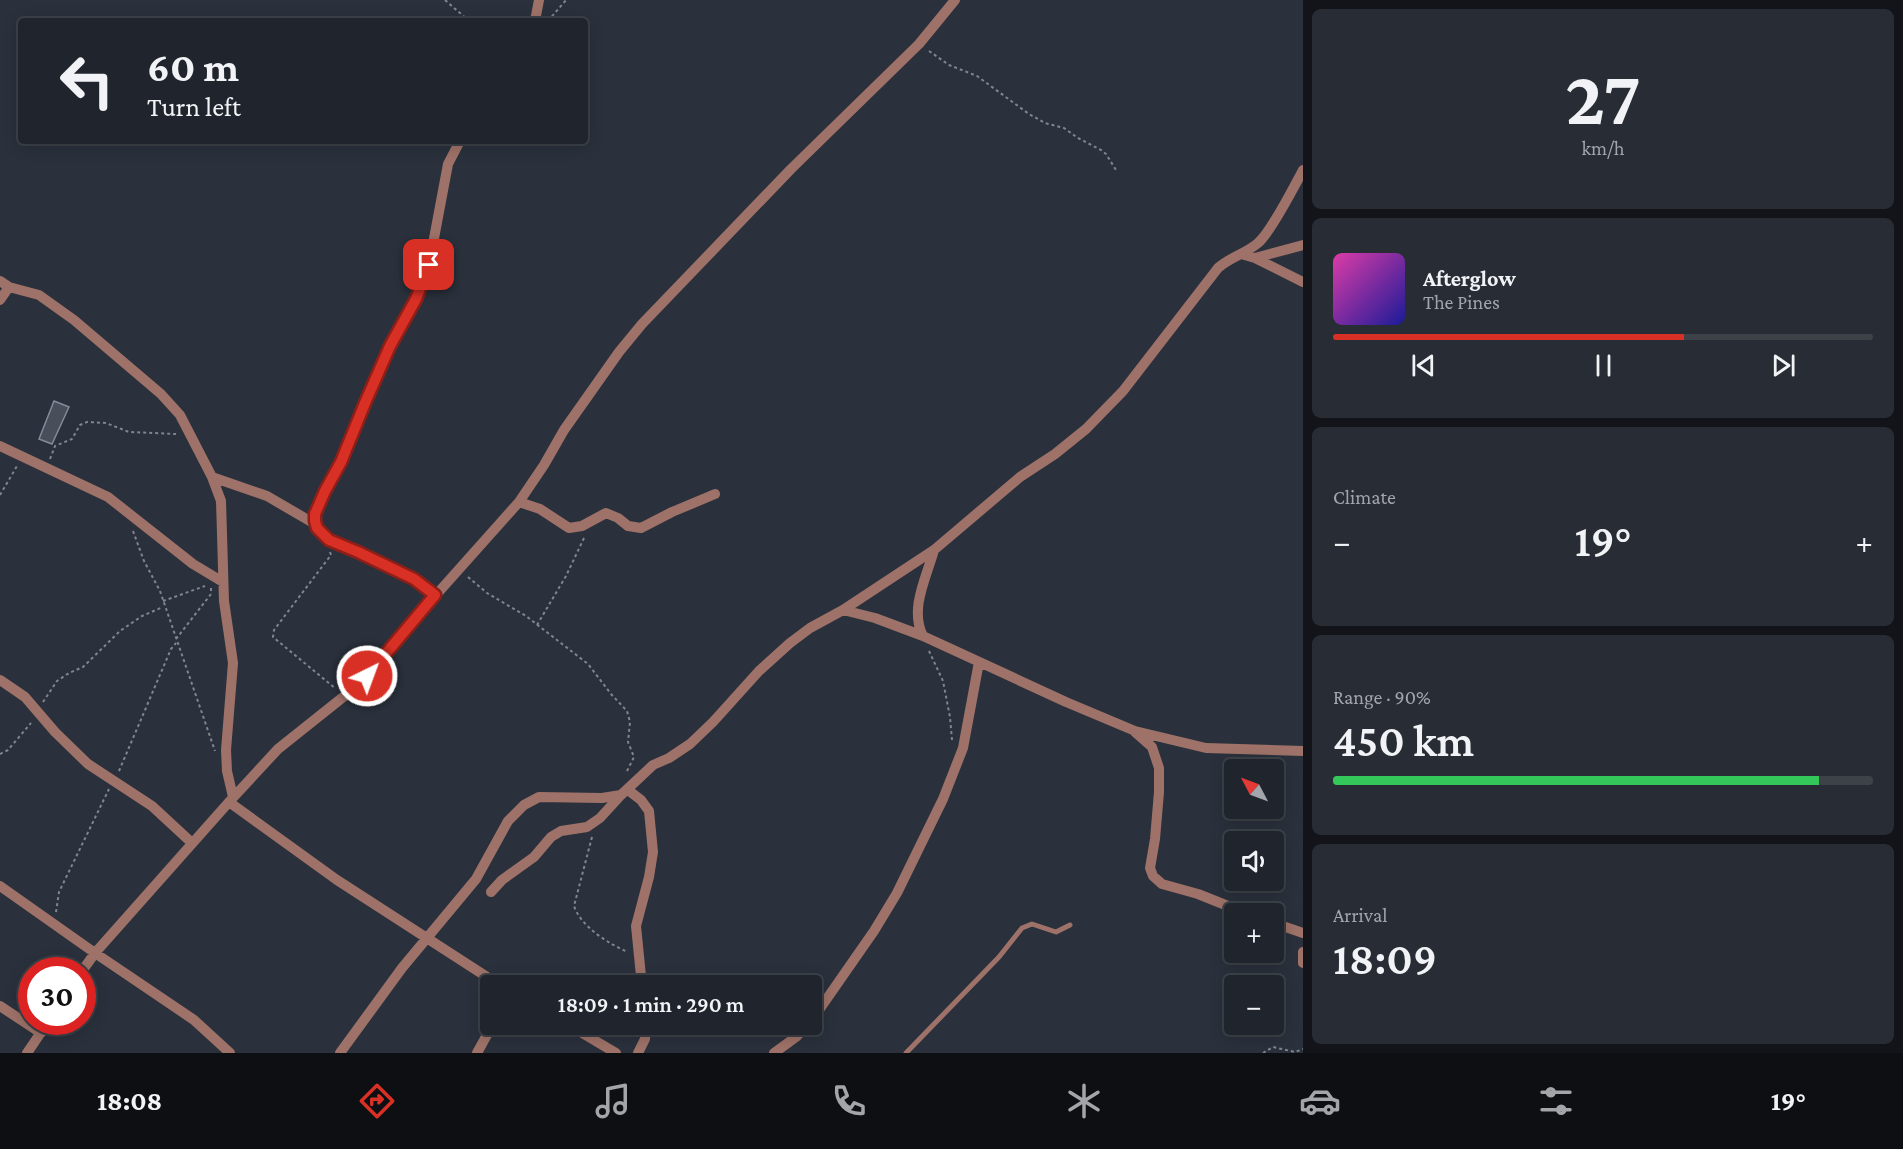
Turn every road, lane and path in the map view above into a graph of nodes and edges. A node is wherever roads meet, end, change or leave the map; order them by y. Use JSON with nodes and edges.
{"nodes":[{"id":1,"x":445,"y":0,"type":"edge"},
{"id":2,"x":538,"y":0,"type":"edge"},
{"id":3,"x":566,"y":0,"type":"edge"},
{"id":4,"x":955,"y":0,"type":"edge"},
{"id":5,"x":466,"y":18,"type":"edge"},
{"id":6,"x":535,"y":18,"type":"edge"},
{"id":7,"x":551,"y":18,"type":"edge"},
{"id":8,"x":919,"y":44,"type":"junction"},
{"id":9,"x":458,"y":144,"type":"edge"},
{"id":10,"x":1116,"y":170,"type":"dead end"},
{"id":11,"x":1303,"y":170,"type":"edge"},
{"id":12,"x":1303,"y":245,"type":"edge"},
{"id":13,"x":1241,"y":254,"type":"junction"},
{"id":14,"x":1255,"y":258,"type":"junction"},
{"id":15,"x":1303,"y":282,"type":"edge"},
{"id":16,"x":5,"y":284,"type":"edge"},
{"id":17,"x":0,"y":300,"type":"edge"},
{"id":18,"x":192,"y":438,"type":"junction"},
{"id":19,"x":0,"y":446,"type":"edge"},
{"id":20,"x":22,"y":456,"type":"junction"},
{"id":21,"x":47,"y":467,"type":"junction"},
{"id":22,"x":212,"y":477,"type":"junction"},
{"id":23,"x":715,"y":494,"type":"dead end"},
{"id":24,"x":0,"y":495,"type":"edge"},
{"id":25,"x":519,"y":502,"type":"junction"},
{"id":26,"x":130,"y":515,"type":"junction"},
{"id":27,"x":589,"y":522,"type":"junction"},
{"id":28,"x":315,"y":524,"type":"junction"},
{"id":29,"x":329,"y":540,"type":"junction"},
{"id":30,"x":934,"y":549,"type":"junction"},
{"id":31,"x":461,"y":567,"type":"junction"},
{"id":32,"x":223,"y":582,"type":"junction"},
{"id":33,"x":435,"y":595,"type":"junction"},
{"id":34,"x":163,"y":601,"type":"junction"},
{"id":35,"x":164,"y":606,"type":"junction"},
{"id":36,"x":843,"y":610,"type":"junction"},
{"id":37,"x":537,"y":625,"type":"junction"},
{"id":38,"x":923,"y":636,"type":"junction"},
{"id":39,"x":176,"y":641,"type":"junction"},
{"id":40,"x":979,"y":662,"type":"junction"},
{"id":41,"x":0,"y":680,"type":"edge"},
{"id":42,"x":344,"y":696,"type":"junction"},
{"id":43,"x":37,"y":713,"type":"junction"},
{"id":44,"x":1135,"y":731,"type":"junction"},
{"id":45,"x":953,"y":749,"type":"dead end"},
{"id":46,"x":1303,"y":752,"type":"edge"},
{"id":47,"x":0,"y":754,"type":"edge"},
{"id":48,"x":227,"y":771,"type":"junction"},
{"id":49,"x":115,"y":780,"type":"junction"},
{"id":50,"x":624,"y":792,"type":"junction"},
{"id":51,"x":231,"y":799,"type":"junction"},
{"id":52,"x":600,"y":818,"type":"junction"},
{"id":53,"x":192,"y":843,"type":"junction"},
{"id":54,"x":0,"y":886,"type":"edge"},
{"id":55,"x":491,"y":892,"type":"dead end"},
{"id":56,"x":1224,"y":904,"type":"edge"},
{"id":57,"x":1070,"y":925,"type":"dead end"},
{"id":58,"x":1284,"y":926,"type":"edge"},
{"id":59,"x":60,"y":928,"type":"junction"},
{"id":60,"x":1303,"y":933,"type":"edge"},
{"id":61,"x":427,"y":938,"type":"junction"},
{"id":62,"x":1303,"y":952,"type":"edge"},
{"id":63,"x":95,"y":953,"type":"junction"},
{"id":64,"x":92,"y":957,"type":"edge"},
{"id":65,"x":639,"y":957,"type":"junction"},
{"id":66,"x":1303,"y":963,"type":"edge"},
{"id":67,"x":484,"y":975,"type":"edge"},
{"id":68,"x":641,"y":975,"type":"edge"},
{"id":69,"x":0,"y":1006,"type":"edge"},
{"id":70,"x":822,"y":1006,"type":"edge"},
{"id":71,"x":18,"y":1018,"type":"edge"},
{"id":72,"x":40,"y":1035,"type":"edge"},
{"id":73,"x":487,"y":1035,"type":"edge"},
{"id":74,"x":586,"y":1035,"type":"edge"},
{"id":75,"x":645,"y":1035,"type":"edge"},
{"id":76,"x":798,"y":1035,"type":"edge"},
{"id":77,"x":1303,"y":1049,"type":"edge"},
{"id":78,"x":27,"y":1053,"type":"edge"},
{"id":79,"x":230,"y":1053,"type":"edge"},
{"id":80,"x":340,"y":1053,"type":"edge"},
{"id":81,"x":477,"y":1053,"type":"edge"},
{"id":82,"x":616,"y":1053,"type":"edge"},
{"id":83,"x":638,"y":1053,"type":"edge"},
{"id":84,"x":774,"y":1053,"type":"edge"},
{"id":85,"x":906,"y":1053,"type":"edge"},
{"id":86,"x":1263,"y":1053,"type":"edge"}],
"edges":[{"from":1,"to":5,"type":"path"},
{"from":2,"to":6,"type":"street"},
{"from":3,"to":7,"type":"path"},
{"from":4,"to":8,"type":"street"},
{"from":8,"to":10,"type":"path"},
{"from":8,"to":25,"type":"street"},
{"from":9,"to":28,"type":"street"},
{"from":11,"to":13,"type":"street"},
{"from":12,"to":14,"type":"street"},
{"from":13,"to":14,"type":"street"},
{"from":13,"to":30,"type":"street"},
{"from":14,"to":15,"type":"street"},
{"from":16,"to":17,"type":"street"},
{"from":16,"to":18,"type":"street"},
{"from":18,"to":21,"type":"path"},
{"from":18,"to":22,"type":"street"},
{"from":19,"to":20,"type":"street"},
{"from":20,"to":21,"type":"street"},
{"from":20,"to":24,"type":"path"},
{"from":21,"to":26,"type":"street"},
{"from":22,"to":28,"type":"street"},
{"from":22,"to":32,"type":"street"},
{"from":23,"to":27,"type":"street"},
{"from":25,"to":27,"type":"street"},
{"from":25,"to":31,"type":"street"},
{"from":26,"to":32,"type":"street"},
{"from":26,"to":34,"type":"path"},
{"from":27,"to":37,"type":"path"},
{"from":28,"to":29,"type":"street"},
{"from":29,"to":33,"type":"street"},
{"from":29,"to":42,"type":"path"},
{"from":30,"to":36,"type":"street"},
{"from":30,"to":38,"type":"street"},
{"from":31,"to":33,"type":"street"},
{"from":31,"to":37,"type":"path"},
{"from":32,"to":48,"type":"street"},
{"from":33,"to":42,"type":"street"},
{"from":34,"to":35,"type":"path"},
{"from":34,"to":39,"type":"path"},
{"from":35,"to":39,"type":"path"},
{"from":35,"to":43,"type":"path"},
{"from":36,"to":38,"type":"street"},
{"from":36,"to":50,"type":"street"},
{"from":37,"to":50,"type":"path"},
{"from":38,"to":40,"type":"street"},
{"from":38,"to":45,"type":"path"},
{"from":39,"to":48,"type":"path"},
{"from":39,"to":49,"type":"path"},
{"from":40,"to":44,"type":"street"},
{"from":40,"to":70,"type":"street"},
{"from":41,"to":43,"type":"street"},
{"from":42,"to":51,"type":"street"},
{"from":43,"to":47,"type":"path"},
{"from":43,"to":49,"type":"street"},
{"from":44,"to":46,"type":"street"},
{"from":44,"to":56,"type":"street"},
{"from":48,"to":51,"type":"street"},
{"from":49,"to":53,"type":"street"},
{"from":49,"to":59,"type":"path"},
{"from":50,"to":52,"type":"street"},
{"from":50,"to":61,"type":"street"},
{"from":50,"to":65,"type":"street"},
{"from":51,"to":53,"type":"street"},
{"from":51,"to":61,"type":"street"},
{"from":52,"to":55,"type":"street"},
{"from":52,"to":65,"type":"path"},
{"from":53,"to":63,"type":"street"},
{"from":54,"to":59,"type":"street"},
{"from":57,"to":85,"type":"lane"},
{"from":58,"to":60,"type":"street"},
{"from":59,"to":63,"type":"street"},
{"from":61,"to":67,"type":"street"},
{"from":61,"to":80,"type":"street"},
{"from":62,"to":66,"type":"street"},
{"from":63,"to":64,"type":"street"},
{"from":63,"to":79,"type":"street"},
{"from":65,"to":68,"type":"street"},
{"from":69,"to":71,"type":"street"},
{"from":72,"to":78,"type":"street"},
{"from":73,"to":81,"type":"street"},
{"from":74,"to":82,"type":"street"},
{"from":75,"to":83,"type":"street"},
{"from":76,"to":84,"type":"street"},
{"from":77,"to":86,"type":"path"}]}
